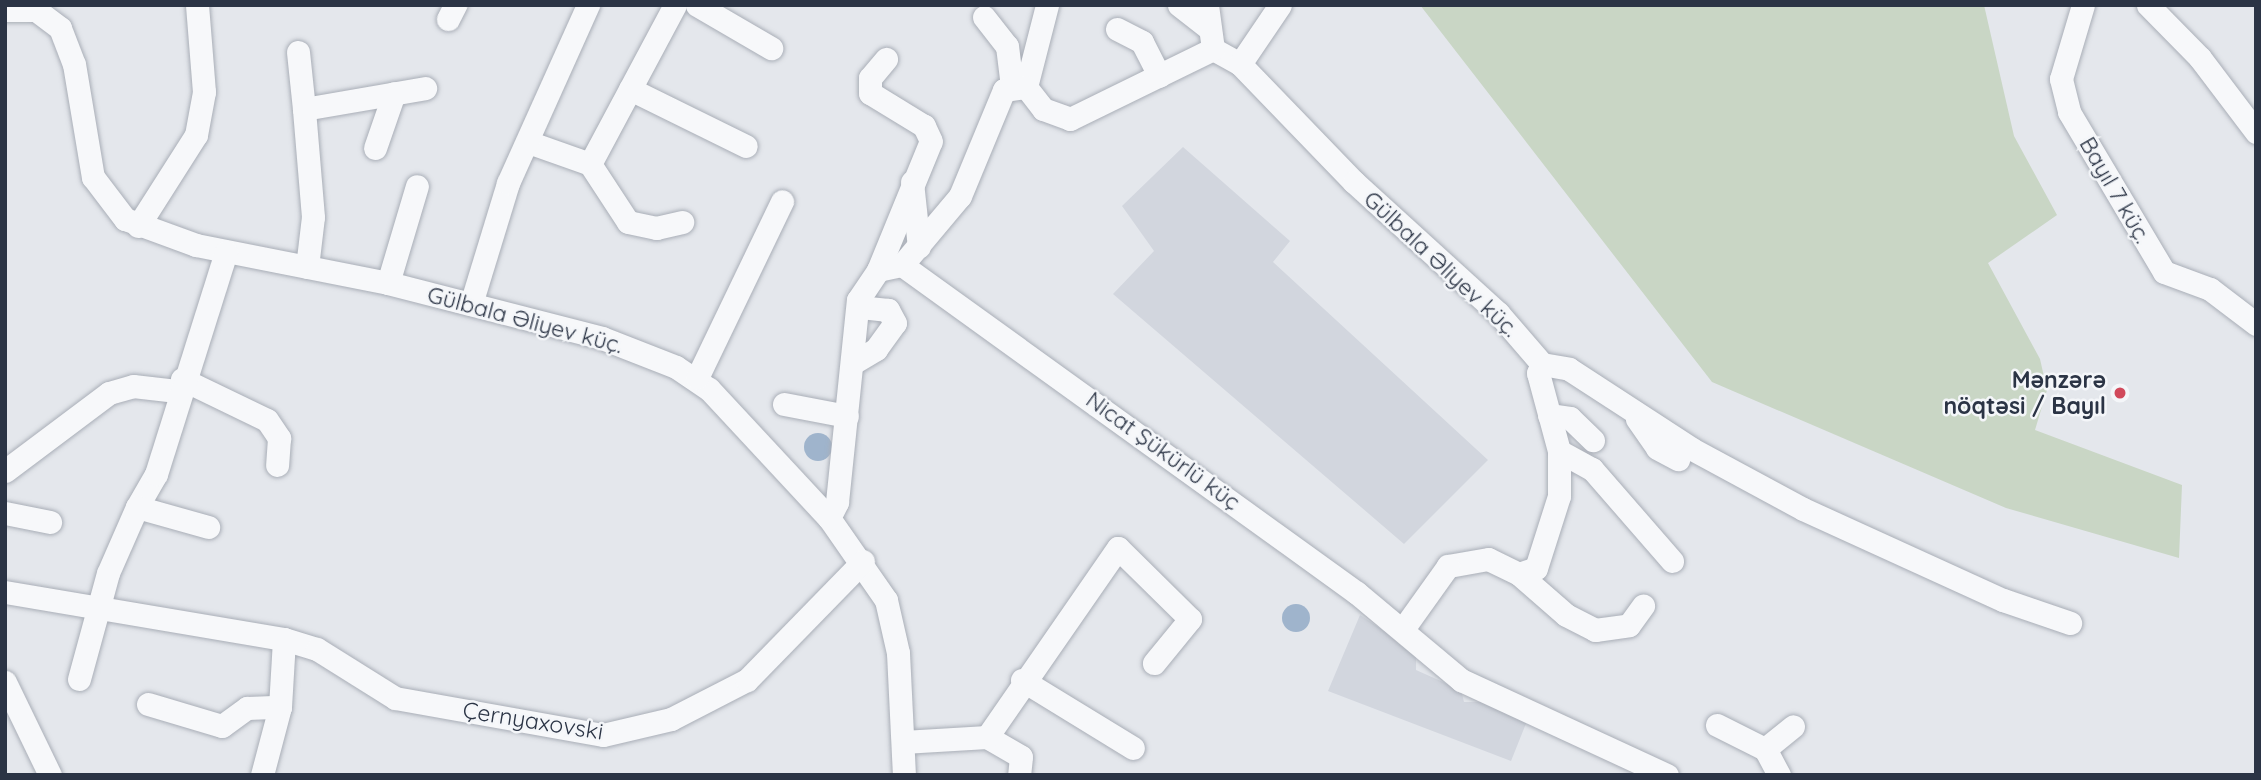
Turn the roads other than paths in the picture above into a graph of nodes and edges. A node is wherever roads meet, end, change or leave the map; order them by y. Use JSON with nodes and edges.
{"nodes":[{"id":1,"x":197,"y":5,"type":"edge"},
{"id":2,"x":588,"y":5,"type":"edge"},
{"id":3,"x":675,"y":5,"type":"edge"},
{"id":4,"x":697,"y":5,"type":"edge"},
{"id":5,"x":1047,"y":5,"type":"edge"},
{"id":6,"x":1180,"y":5,"type":"edge"},
{"id":7,"x":1208,"y":5,"type":"edge"},
{"id":8,"x":1280,"y":5,"type":"edge"},
{"id":9,"x":2083,"y":5,"type":"edge"},
{"id":10,"x":2148,"y":5,"type":"edge"},
{"id":11,"x":37,"y":8,"type":"edge"},
{"id":12,"x":5,"y":10,"type":"edge"},
{"id":13,"x":984,"y":17,"type":"dead end"},
{"id":14,"x":1117,"y":29,"type":"dead end"},
{"id":15,"x":1212,"y":39,"type":"junction"},
{"id":16,"x":772,"y":48,"type":"dead end"},
{"id":17,"x":298,"y":51,"type":"dead end"},
{"id":18,"x":886,"y":59,"type":"dead end"},
{"id":19,"x":1240,"y":64,"type":"junction"},
{"id":20,"x":1159,"y":76,"type":"junction"},
{"id":21,"x":1019,"y":86,"type":"junction"},
{"id":22,"x":425,"y":88,"type":"dead end"},
{"id":23,"x":630,"y":89,"type":"junction"},
{"id":24,"x":394,"y":93,"type":"junction"},
{"id":25,"x":304,"y":109,"type":"junction"},
{"id":26,"x":2256,"y":132,"type":"edge"},
{"id":27,"x":528,"y":142,"type":"junction"},
{"id":28,"x":746,"y":145,"type":"dead end"},
{"id":29,"x":375,"y":148,"type":"dead end"},
{"id":30,"x":590,"y":164,"type":"junction"},
{"id":31,"x":912,"y":176,"type":"junction"},
{"id":32,"x":417,"y":186,"type":"dead end"},
{"id":33,"x":782,"y":201,"type":"dead end"},
{"id":34,"x":682,"y":222,"type":"dead end"},
{"id":35,"x":138,"y":226,"type":"junction"},
{"id":36,"x":919,"y":247,"type":"junction"},
{"id":37,"x":226,"y":252,"type":"junction"},
{"id":38,"x":902,"y":265,"type":"junction"},
{"id":39,"x":307,"y":267,"type":"junction"},
{"id":40,"x":878,"y":270,"type":"junction"},
{"id":41,"x":388,"y":284,"type":"junction"},
{"id":42,"x":471,"y":304,"type":"junction"},
{"id":43,"x":858,"y":307,"type":"junction"},
{"id":44,"x":2256,"y":324,"type":"edge"},
{"id":45,"x":853,"y":363,"type":"junction"},
{"id":46,"x":1542,"y":365,"type":"junction"},
{"id":47,"x":697,"y":378,"type":"junction"},
{"id":48,"x":179,"y":385,"type":"junction"},
{"id":49,"x":783,"y":404,"type":"dead end"},
{"id":50,"x":1633,"y":413,"type":"junction"},
{"id":51,"x":1549,"y":415,"type":"junction"},
{"id":52,"x":847,"y":416,"type":"junction"},
{"id":53,"x":1593,"y":440,"type":"dead end"},
{"id":54,"x":1559,"y":452,"type":"junction"},
{"id":55,"x":1678,"y":459,"type":"dead end"},
{"id":56,"x":277,"y":465,"type":"dead end"},
{"id":57,"x":5,"y":471,"type":"edge"},
{"id":58,"x":137,"y":507,"type":"junction"},
{"id":59,"x":5,"y":513,"type":"edge"},
{"id":60,"x":829,"y":518,"type":"junction"},
{"id":61,"x":50,"y":522,"type":"dead end"},
{"id":62,"x":208,"y":527,"type":"dead end"},
{"id":63,"x":863,"y":561,"type":"junction"},
{"id":64,"x":1672,"y":561,"type":"dead end"},
{"id":65,"x":1519,"y":574,"type":"junction"},
{"id":66,"x":5,"y":592,"type":"edge"},
{"id":67,"x":1643,"y":606,"type":"dead end"},
{"id":68,"x":99,"y":607,"type":"junction"},
{"id":69,"x":2070,"y":623,"type":"dead end"},
{"id":70,"x":1403,"y":629,"type":"junction"},
{"id":71,"x":284,"y":639,"type":"junction"},
{"id":72,"x":1154,"y":663,"type":"dead end"},
{"id":73,"x":79,"y":679,"type":"dead end"},
{"id":74,"x":1022,"y":680,"type":"junction"},
{"id":75,"x":5,"y":682,"type":"edge"},
{"id":76,"x":148,"y":704,"type":"dead end"},
{"id":77,"x":280,"y":707,"type":"junction"},
{"id":78,"x":1717,"y":725,"type":"dead end"},
{"id":79,"x":1793,"y":726,"type":"dead end"},
{"id":80,"x":987,"y":737,"type":"junction"},
{"id":81,"x":903,"y":742,"type":"junction"},
{"id":82,"x":1133,"y":748,"type":"dead end"},
{"id":83,"x":1765,"y":749,"type":"junction"},
{"id":84,"x":50,"y":775,"type":"edge"},
{"id":85,"x":262,"y":775,"type":"edge"},
{"id":86,"x":904,"y":775,"type":"edge"},
{"id":87,"x":1019,"y":775,"type":"edge"},
{"id":88,"x":1667,"y":775,"type":"edge"},
{"id":89,"x":1779,"y":775,"type":"edge"}],
"edges":[{"from":1,"to":35,"type":"street"},
{"from":2,"to":27,"type":"street"},
{"from":3,"to":23,"type":"street"},
{"from":4,"to":16,"type":"street"},
{"from":5,"to":21,"type":"street"},
{"from":6,"to":15,"type":"street","name":"Gülbala Əliyev küç."},
{"from":7,"to":15,"type":"street"},
{"from":8,"to":19,"type":"street"},
{"from":9,"to":44,"type":"street","name":"Bayıl 7 küç."},
{"from":10,"to":26,"type":"street"},
{"from":11,"to":12,"type":"street","name":"Gülbala Əliyev küç."},
{"from":11,"to":35,"type":"street","name":"Gülbala Əliyev küç."},
{"from":13,"to":21,"type":"street"},
{"from":14,"to":20,"type":"street"},
{"from":15,"to":19,"type":"street","name":"Gülbala Əliyev küç."},
{"from":15,"to":20,"type":"street"},
{"from":17,"to":25,"type":"street"},
{"from":18,"to":31,"type":"street"},
{"from":19,"to":46,"type":"street","name":"Gülbala Əliyev küç."},
{"from":20,"to":21,"type":"street"},
{"from":21,"to":36,"type":"street"},
{"from":22,"to":24,"type":"street"},
{"from":23,"to":28,"type":"street"},
{"from":23,"to":30,"type":"street"},
{"from":24,"to":25,"type":"street"},
{"from":24,"to":29,"type":"street"},
{"from":25,"to":39,"type":"street"},
{"from":27,"to":30,"type":"street"},
{"from":27,"to":42,"type":"street"},
{"from":30,"to":34,"type":"street"},
{"from":31,"to":36,"type":"street"},
{"from":31,"to":40,"type":"street"},
{"from":32,"to":41,"type":"street"},
{"from":33,"to":47,"type":"street"},
{"from":35,"to":37,"type":"street","name":"Gülbala Əliyev küç."},
{"from":36,"to":38,"type":"street"},
{"from":37,"to":39,"type":"street","name":"Gülbala Əliyev küç."},
{"from":37,"to":48,"type":"street"},
{"from":38,"to":40,"type":"street"},
{"from":38,"to":70,"type":"street","name":"Nicat Şükürlü küç"},
{"from":39,"to":41,"type":"street","name":"Gülbala Əliyev küç."},
{"from":40,"to":43,"type":"street"},
{"from":41,"to":42,"type":"street","name":"Gülbala Əliyev küç."},
{"from":42,"to":47,"type":"street","name":"Gülbala Əliyev küç."},
{"from":43,"to":45,"type":"street"},
{"from":43,"to":45,"type":"street"},
{"from":45,"to":52,"type":"street"},
{"from":46,"to":50,"type":"street"},
{"from":46,"to":51,"type":"street"},
{"from":47,"to":60,"type":"street","name":"Gülbala Əliyev küç."},
{"from":48,"to":56,"type":"street"},
{"from":48,"to":57,"type":"street"},
{"from":48,"to":58,"type":"street"},
{"from":49,"to":52,"type":"street"},
{"from":50,"to":55,"type":"street"},
{"from":50,"to":69,"type":"street"},
{"from":51,"to":53,"type":"street"},
{"from":51,"to":54,"type":"street"},
{"from":52,"to":60,"type":"street"},
{"from":54,"to":64,"type":"street"},
{"from":54,"to":65,"type":"street"},
{"from":58,"to":62,"type":"street"},
{"from":58,"to":68,"type":"street"},
{"from":59,"to":61,"type":"street"},
{"from":60,"to":63,"type":"street","name":"Gülbala Əliyev küç."},
{"from":63,"to":71,"type":"street","name":"Çernyaxovski"},
{"from":63,"to":81,"type":"street","name":"Gülbala Əliyev küç."},
{"from":65,"to":67,"type":"street"},
{"from":65,"to":70,"type":"street"},
{"from":66,"to":68,"type":"street","name":"Çernyaxovski"},
{"from":68,"to":71,"type":"street","name":"Çernyaxovski"},
{"from":68,"to":73,"type":"street"},
{"from":70,"to":88,"type":"street","name":"Nicat Şükürlü küç"},
{"from":71,"to":77,"type":"street"},
{"from":72,"to":74,"type":"street"},
{"from":74,"to":80,"type":"street"},
{"from":74,"to":82,"type":"street"},
{"from":75,"to":84,"type":"street"},
{"from":76,"to":77,"type":"street"},
{"from":77,"to":85,"type":"street"},
{"from":78,"to":83,"type":"street"},
{"from":79,"to":83,"type":"street"},
{"from":80,"to":81,"type":"street"},
{"from":80,"to":87,"type":"street"},
{"from":81,"to":86,"type":"street","name":"Gülbala Əliyev küç."},
{"from":83,"to":89,"type":"street"}]}
